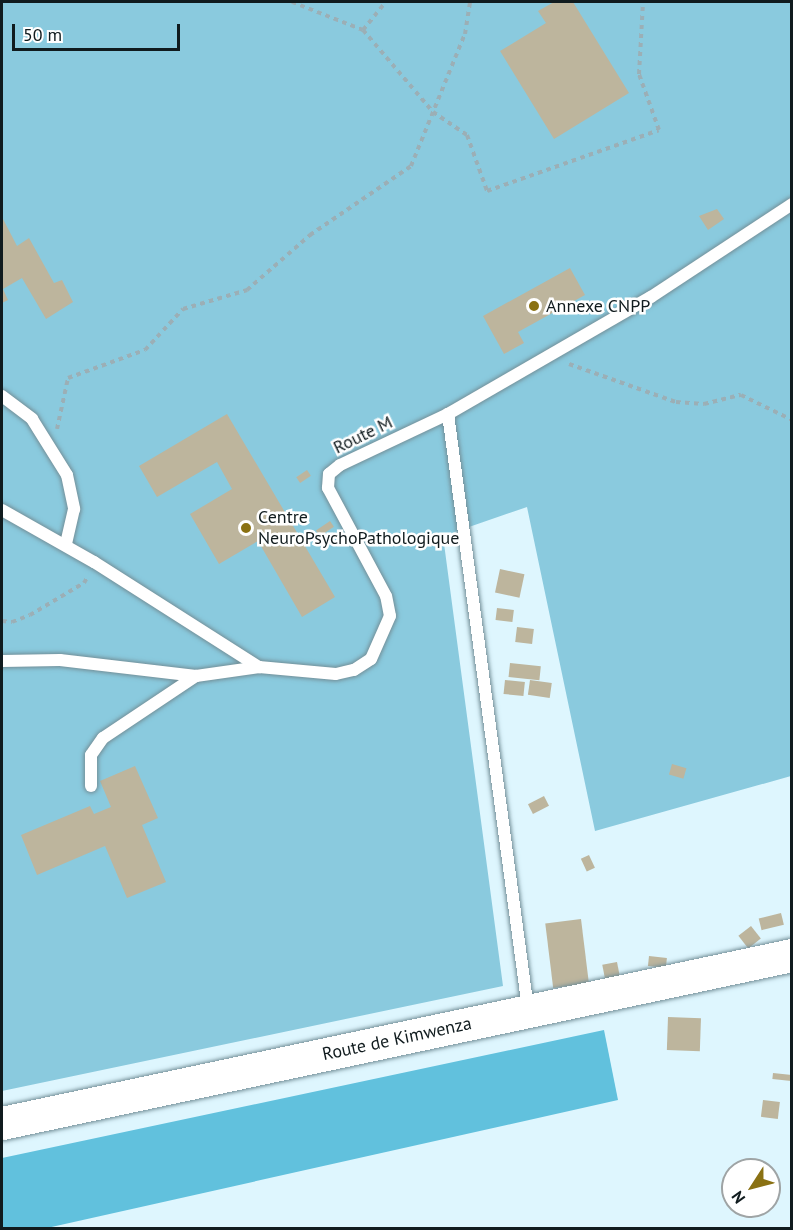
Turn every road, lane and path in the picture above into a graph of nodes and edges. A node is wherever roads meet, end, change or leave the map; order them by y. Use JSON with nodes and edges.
{"nodes":[{"id":1,"x":292,"y":2,"type":"edge"},
{"id":2,"x":386,"y":2,"type":"edge"},
{"id":3,"x":470,"y":2,"type":"edge"},
{"id":4,"x":643,"y":2,"type":"edge"},
{"id":5,"x":363,"y":30,"type":"junction"},
{"id":6,"x":433,"y":112,"type":"junction"},
{"id":7,"x":792,"y":204,"type":"edge"},
{"id":8,"x":547,"y":357,"type":"junction"},
{"id":9,"x":2,"y":396,"type":"edge"},
{"id":10,"x":448,"y":414,"type":"junction"},
{"id":11,"x":792,"y":420,"type":"edge"},
{"id":12,"x":53,"y":447,"type":"junction"},
{"id":13,"x":2,"y":510,"type":"edge"},
{"id":14,"x":66,"y":545,"type":"junction"},
{"id":15,"x":94,"y":562,"type":"junction"},
{"id":16,"x":2,"y":621,"type":"edge"},
{"id":17,"x":2,"y":661,"type":"edge"},
{"id":18,"x":259,"y":667,"type":"junction"},
{"id":19,"x":196,"y":676,"type":"junction"},
{"id":20,"x":90,"y":786,"type":"dead end"},
{"id":21,"x":792,"y":955,"type":"edge"},
{"id":22,"x":528,"y":1011,"type":"junction"},
{"id":23,"x":2,"y":1123,"type":"edge"}],
"edges":[{"from":1,"to":5,"type":"path"},
{"from":2,"to":5,"type":"path"},
{"from":3,"to":6,"type":"path"},
{"from":4,"to":6,"type":"path"},
{"from":5,"to":6,"type":"path"},
{"from":6,"to":12,"type":"path"},
{"from":7,"to":8,"type":"lane","name":"Route M"},
{"from":8,"to":10,"type":"lane","name":"Route M"},
{"from":8,"to":11,"type":"path"},
{"from":9,"to":12,"type":"lane"},
{"from":10,"to":18,"type":"lane","name":"Route M"},
{"from":10,"to":22,"type":"lane"},
{"from":12,"to":14,"type":"lane"},
{"from":13,"to":14,"type":"lane"},
{"from":14,"to":15,"type":"lane"},
{"from":15,"to":16,"type":"path"},
{"from":15,"to":18,"type":"lane"},
{"from":17,"to":19,"type":"lane"},
{"from":18,"to":19,"type":"lane","name":"Route M"},
{"from":19,"to":20,"type":"lane","name":"Route M"},
{"from":21,"to":22,"type":"street","name":"Route de Kimwenza"},
{"from":22,"to":23,"type":"street","name":"Route de Kimwenza"}]}
